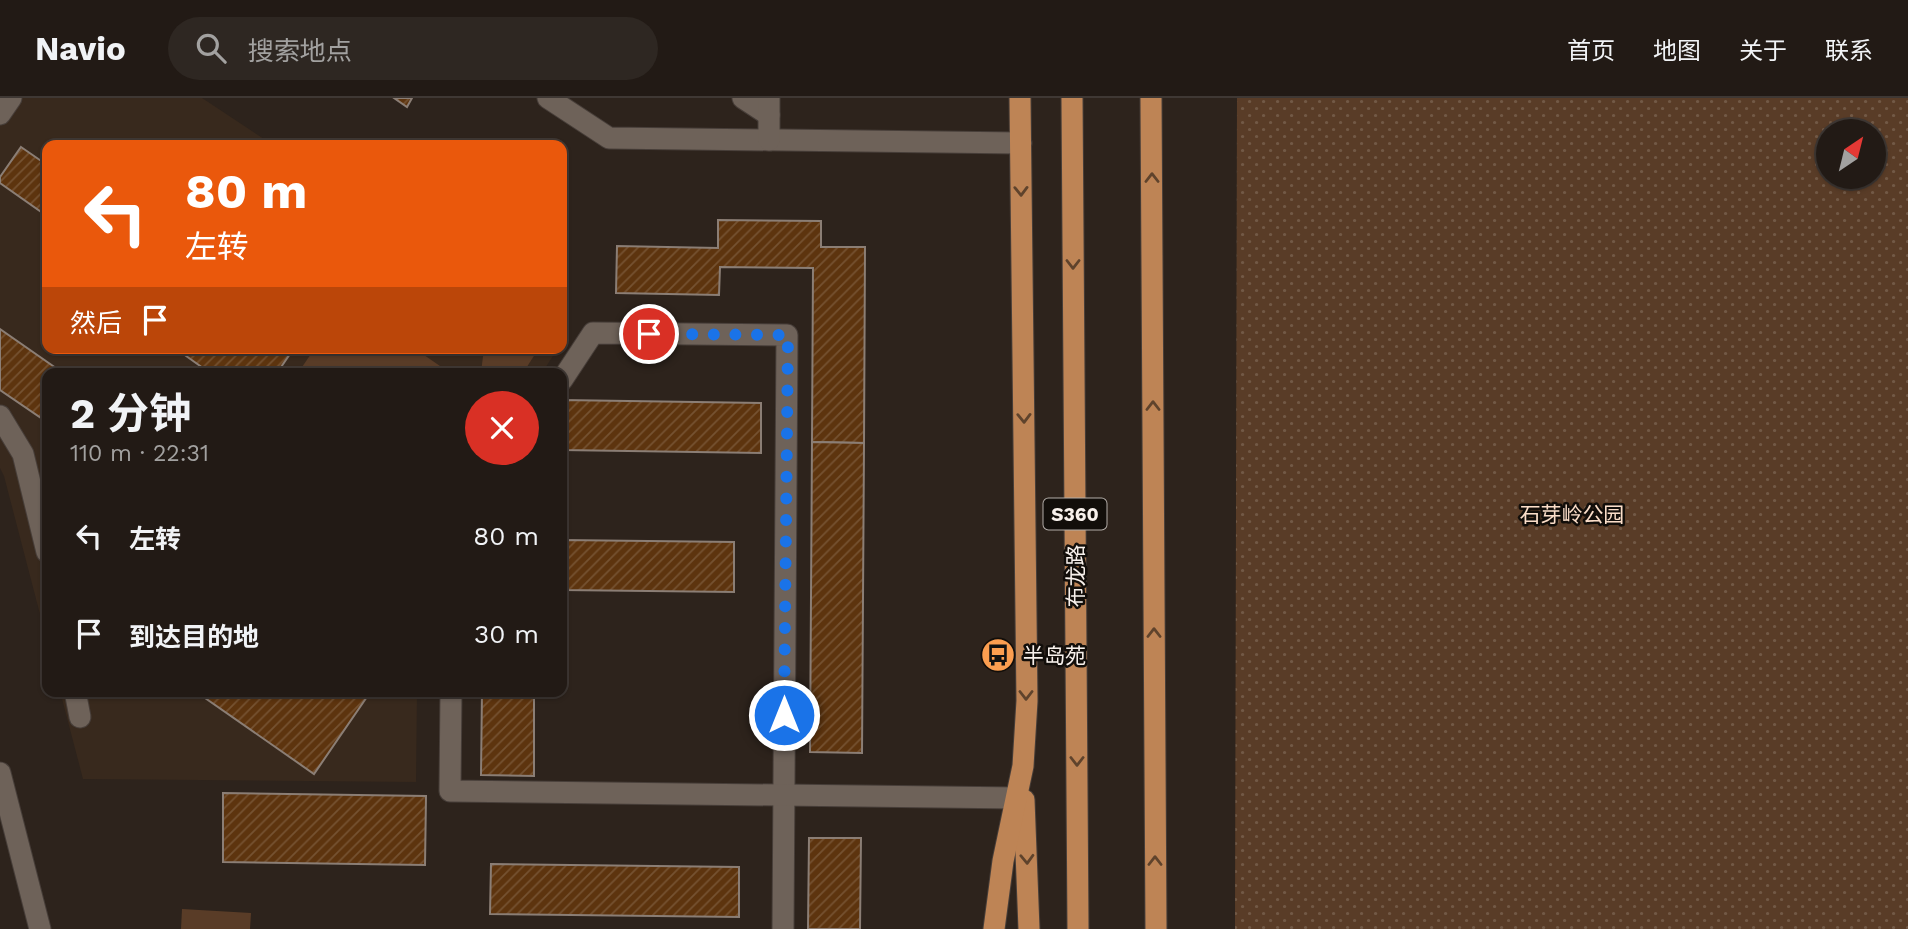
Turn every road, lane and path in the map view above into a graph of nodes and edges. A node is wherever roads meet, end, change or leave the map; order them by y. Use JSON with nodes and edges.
{"nodes":[{"id":1,"x":11,"y":98,"type":"edge"},
{"id":2,"x":548,"y":98,"type":"edge"},
{"id":3,"x":743,"y":98,"type":"edge"},
{"id":4,"x":1020,"y":98,"type":"edge"},
{"id":5,"x":1072,"y":98,"type":"edge"},
{"id":6,"x":1151,"y":98,"type":"edge"},
{"id":7,"x":769,"y":107,"type":"edge"},
{"id":8,"x":0,"y":114,"type":"edge"},
{"id":9,"x":769,"y":141,"type":"junction"},
{"id":10,"x":1021,"y":144,"type":"junction"},
{"id":11,"x":567,"y":372,"type":"edge"},
{"id":12,"x":0,"y":416,"type":"edge"},
{"id":13,"x":42,"y":532,"type":"edge"},
{"id":14,"x":76,"y":697,"type":"edge"},
{"id":15,"x":451,"y":697,"type":"edge"},
{"id":16,"x":80,"y":717,"type":"dead end"},
{"id":17,"x":1023,"y":766,"type":"junction"},
{"id":18,"x":0,"y":773,"type":"edge"},
{"id":19,"x":784,"y":794,"type":"junction"},
{"id":20,"x":1017,"y":798,"type":"junction"},
{"id":21,"x":40,"y":929,"type":"edge"},
{"id":22,"x":783,"y":929,"type":"edge"},
{"id":23,"x":994,"y":929,"type":"edge"},
{"id":24,"x":1029,"y":929,"type":"edge"},
{"id":25,"x":1078,"y":929,"type":"edge"},
{"id":26,"x":1156,"y":929,"type":"edge"}],
"edges":[{"from":1,"to":8,"type":"street"},
{"from":2,"to":9,"type":"street"},
{"from":3,"to":7,"type":"street"},
{"from":4,"to":10,"type":"main road"},
{"from":5,"to":25,"type":"main road","name":"布龙路","number":"S360","one_way":true},
{"from":26,"to":6,"type":"main road","one_way":true},
{"from":7,"to":9,"type":"street"},
{"from":9,"to":10,"type":"street"},
{"from":10,"to":17,"type":"main road","one_way":true},
{"from":11,"to":19,"type":"street"},
{"from":12,"to":13,"type":"street"},
{"from":14,"to":16,"type":"street"},
{"from":15,"to":19,"type":"street"},
{"from":17,"to":20,"type":"main road"},
{"from":17,"to":24,"type":"main road","one_way":true},
{"from":18,"to":21,"type":"street"},
{"from":19,"to":20,"type":"street"},
{"from":19,"to":22,"type":"street"},
{"from":20,"to":23,"type":"main road"}]}
